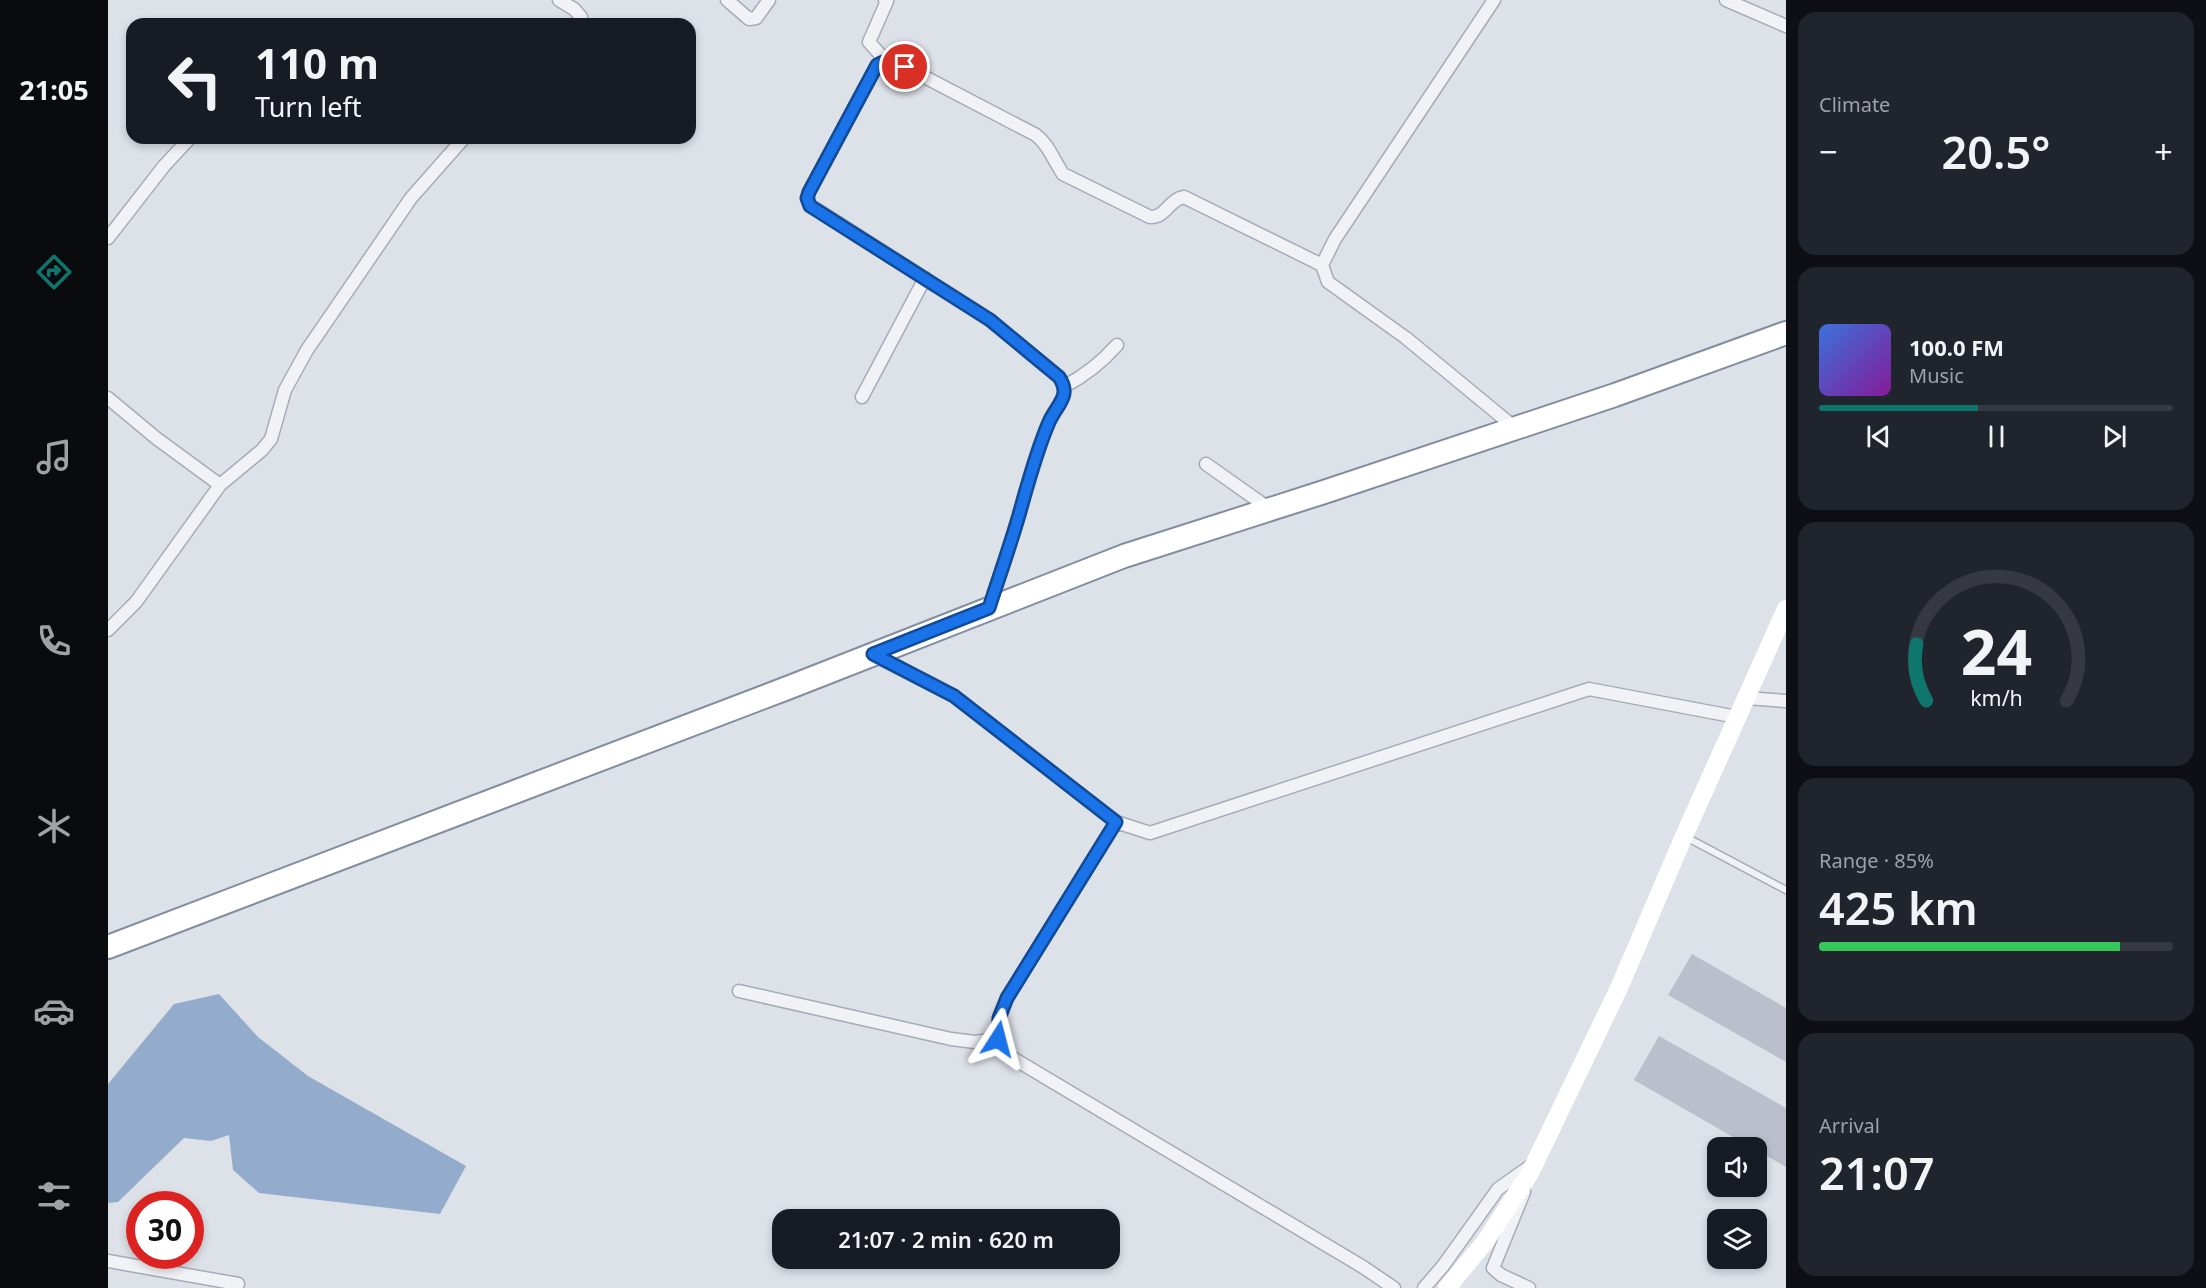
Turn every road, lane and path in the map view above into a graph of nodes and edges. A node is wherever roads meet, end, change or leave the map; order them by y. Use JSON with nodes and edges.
{"nodes":[{"id":1,"x":559,"y":0,"type":"edge"},
{"id":2,"x":727,"y":0,"type":"edge"},
{"id":3,"x":769,"y":0,"type":"edge"},
{"id":4,"x":885,"y":0,"type":"edge"},
{"id":5,"x":1494,"y":0,"type":"edge"},
{"id":6,"x":1726,"y":0,"type":"edge"},
{"id":7,"x":581,"y":18,"type":"edge"},
{"id":8,"x":1786,"y":26,"type":"edge"},
{"id":9,"x":885,"y":60,"type":"junction"},
{"id":10,"x":184,"y":144,"type":"edge"},
{"id":11,"x":459,"y":144,"type":"edge"},
{"id":12,"x":108,"y":238,"type":"edge"},
{"id":13,"x":1322,"y":265,"type":"junction"},
{"id":14,"x":925,"y":278,"type":"junction"},
{"id":15,"x":1786,"y":333,"type":"edge"},
{"id":16,"x":1117,"y":345,"type":"dead end"},
{"id":17,"x":1065,"y":386,"type":"junction"},
{"id":18,"x":862,"y":397,"type":"dead end"},
{"id":19,"x":108,"y":398,"type":"edge"},
{"id":20,"x":1514,"y":427,"type":"junction"},
{"id":21,"x":1206,"y":464,"type":"dead end"},
{"id":22,"x":220,"y":485,"type":"junction"},
{"id":23,"x":1271,"y":510,"type":"junction"},
{"id":24,"x":989,"y":608,"type":"junction"},
{"id":25,"x":1786,"y":609,"type":"edge"},
{"id":26,"x":108,"y":630,"type":"edge"},
{"id":27,"x":873,"y":654,"type":"junction"},
{"id":28,"x":1746,"y":698,"type":"junction"},
{"id":29,"x":1786,"y":701,"type":"edge"},
{"id":30,"x":1737,"y":717,"type":"junction"},
{"id":31,"x":1116,"y":822,"type":"junction"},
{"id":32,"x":1684,"y":836,"type":"junction"},
{"id":33,"x":1786,"y":890,"type":"edge"},
{"id":34,"x":108,"y":947,"type":"edge"},
{"id":35,"x":739,"y":991,"type":"dead end"},
{"id":36,"x":998,"y":1039,"type":"junction"},
{"id":37,"x":1533,"y":1168,"type":"junction"},
{"id":38,"x":108,"y":1261,"type":"edge"},
{"id":39,"x":238,"y":1284,"type":"dead end"},
{"id":40,"x":1394,"y":1288,"type":"edge"},
{"id":41,"x":1424,"y":1288,"type":"edge"},
{"id":42,"x":1447,"y":1288,"type":"edge"},
{"id":43,"x":1529,"y":1288,"type":"edge"}],
"edges":[{"from":1,"to":7,"type":"street"},
{"from":2,"to":3,"type":"street"},
{"from":4,"to":9,"type":"street"},
{"from":5,"to":13,"type":"street"},
{"from":6,"to":8,"type":"street"},
{"from":9,"to":13,"type":"street"},
{"from":9,"to":14,"type":"street"},
{"from":10,"to":12,"type":"street"},
{"from":11,"to":22,"type":"street"},
{"from":13,"to":20,"type":"street"},
{"from":14,"to":17,"type":"street"},
{"from":14,"to":18,"type":"street"},
{"from":15,"to":20,"type":"highway"},
{"from":16,"to":17,"type":"street"},
{"from":17,"to":24,"type":"street"},
{"from":19,"to":22,"type":"street"},
{"from":20,"to":23,"type":"highway"},
{"from":21,"to":23,"type":"street"},
{"from":22,"to":26,"type":"street"},
{"from":23,"to":24,"type":"highway"},
{"from":24,"to":27,"type":"highway"},
{"from":25,"to":28,"type":"street"},
{"from":27,"to":31,"type":"street"},
{"from":27,"to":34,"type":"highway"},
{"from":28,"to":29,"type":"street"},
{"from":28,"to":30,"type":"street"},
{"from":30,"to":31,"type":"street"},
{"from":30,"to":32,"type":"street"},
{"from":31,"to":36,"type":"street"},
{"from":32,"to":33,"type":"lane"},
{"from":32,"to":37,"type":"street"},
{"from":35,"to":36,"type":"street"},
{"from":36,"to":40,"type":"street"},
{"from":37,"to":41,"type":"street"},
{"from":37,"to":42,"type":"street"},
{"from":37,"to":43,"type":"street"},
{"from":38,"to":39,"type":"street"}]}
